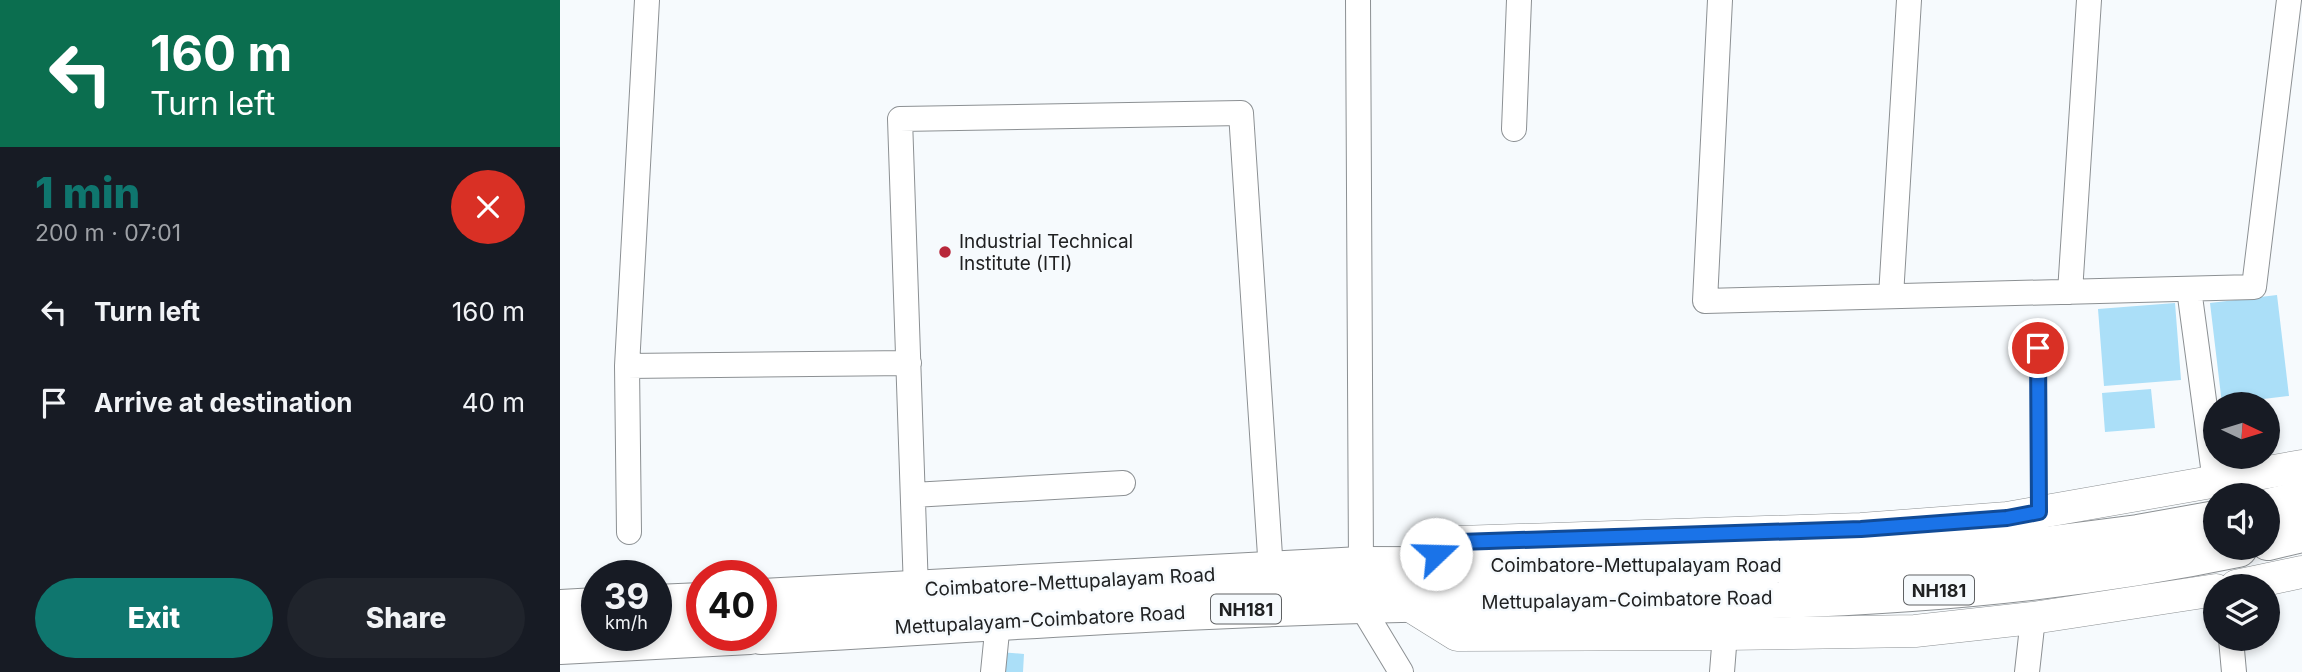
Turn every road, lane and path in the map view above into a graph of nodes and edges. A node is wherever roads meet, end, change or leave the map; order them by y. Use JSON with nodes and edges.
{"nodes":[{"id":1,"x":647,"y":0,"type":"edge"},
{"id":2,"x":1358,"y":0,"type":"edge"},
{"id":3,"x":1518,"y":0,"type":"edge"},
{"id":4,"x":1720,"y":0,"type":"edge"},
{"id":5,"x":1909,"y":0,"type":"edge"},
{"id":6,"x":2088,"y":0,"type":"edge"},
{"id":7,"x":2289,"y":0,"type":"edge"},
{"id":8,"x":1514,"y":129,"type":"dead end"},
{"id":9,"x":2189,"y":289,"type":"junction"},
{"id":10,"x":2070,"y":292,"type":"junction"},
{"id":11,"x":1891,"y":296,"type":"junction"},
{"id":12,"x":2038,"y":348,"type":"dead end"},
{"id":13,"x":909,"y":363,"type":"junction"},
{"id":14,"x":628,"y":366,"type":"junction"},
{"id":15,"x":2302,"y":466,"type":"edge"},
{"id":16,"x":2215,"y":482,"type":"junction"},
{"id":17,"x":1123,"y":483,"type":"dead end"},
{"id":18,"x":913,"y":495,"type":"junction"},
{"id":19,"x":2302,"y":500,"type":"edge"},
{"id":20,"x":2280,"y":505,"type":"edge"},
{"id":21,"x":2039,"y":512,"type":"junction"},
{"id":22,"x":2203,"y":525,"type":"edge"},
{"id":23,"x":629,"y":531,"type":"dead end"},
{"id":24,"x":2302,"y":533,"type":"edge"},
{"id":25,"x":2280,"y":538,"type":"edge"},
{"id":26,"x":2203,"y":549,"type":"edge"},
{"id":27,"x":2142,"y":550,"type":"junction"},
{"id":28,"x":1361,"y":566,"type":"junction"},
{"id":29,"x":1413,"y":566,"type":"junction"},
{"id":30,"x":1271,"y":571,"type":"junction"},
{"id":31,"x":2302,"y":572,"type":"edge"},
{"id":32,"x":2280,"y":577,"type":"edge"},
{"id":33,"x":916,"y":590,"type":"junction"},
{"id":34,"x":2203,"y":592,"type":"edge"},
{"id":35,"x":777,"y":597,"type":"edge"},
{"id":36,"x":1404,"y":602,"type":"junction"},
{"id":37,"x":1360,"y":604,"type":"junction"},
{"id":38,"x":581,"y":608,"type":"edge"},
{"id":39,"x":560,"y":609,"type":"edge"},
{"id":40,"x":2033,"y":618,"type":"junction"},
{"id":41,"x":998,"y":622,"type":"junction"},
{"id":42,"x":777,"y":634,"type":"edge"},
{"id":43,"x":1725,"y":635,"type":"junction"},
{"id":44,"x":686,"y":638,"type":"edge"},
{"id":45,"x":560,"y":645,"type":"edge"},
{"id":46,"x":2232,"y":651,"type":"edge"},
{"id":47,"x":993,"y":672,"type":"edge"},
{"id":48,"x":1401,"y":672,"type":"edge"},
{"id":49,"x":1722,"y":672,"type":"edge"},
{"id":50,"x":2026,"y":672,"type":"edge"},
{"id":51,"x":2234,"y":672,"type":"edge"}],
"edges":[{"from":1,"to":14,"type":"street"},
{"from":2,"to":28,"type":"street"},
{"from":3,"to":8,"type":"street"},
{"from":4,"to":11,"type":"street"},
{"from":5,"to":11,"type":"street"},
{"from":6,"to":10,"type":"street"},
{"from":7,"to":9,"type":"street"},
{"from":9,"to":10,"type":"street"},
{"from":9,"to":16,"type":"street"},
{"from":10,"to":11,"type":"street"},
{"from":12,"to":21,"type":"lane"},
{"from":13,"to":14,"type":"street"},
{"from":13,"to":18,"type":"street"},
{"from":13,"to":30,"type":"street"},
{"from":14,"to":23,"type":"street"},
{"from":15,"to":16,"type":"street"},
{"from":16,"to":21,"type":"street"},
{"from":17,"to":18,"type":"street"},
{"from":18,"to":33,"type":"street"},
{"from":19,"to":20,"type":"highway"},
{"from":21,"to":29,"type":"street"},
{"from":22,"to":27,"type":"highway","name":"Coimbatore-Mettupalayam Road","number":"NH181"},
{"from":24,"to":25,"type":"highway"},
{"from":26,"to":27,"type":"highway","name":"Mettupalayam-Coimbatore Road","number":"NH181"},
{"from":27,"to":29,"type":"highway","name":"Coimbatore-Mettupalayam Road","number":"NH181"},
{"from":27,"to":36,"type":"highway","name":"Mettupalayam-Coimbatore Road","number":"NH181"},
{"from":28,"to":29,"type":"highway","name":"Coimbatore-Mettupalayam Road","number":"NH181"},
{"from":28,"to":30,"type":"highway","name":"Coimbatore-Mettupalayam Road","number":"NH181"},
{"from":30,"to":33,"type":"highway","name":"Coimbatore-Mettupalayam Road","number":"NH181"},
{"from":31,"to":32,"type":"street"},
{"from":33,"to":35,"type":"highway","name":"Coimbatore-Mettupalayam Road","number":"NH181"},
{"from":34,"to":40,"type":"street"},
{"from":36,"to":37,"type":"highway","name":"Mettupalayam-Coimbatore Road","number":"NH181"},
{"from":36,"to":43,"type":"street"},
{"from":37,"to":41,"type":"highway","name":"Mettupalayam-Coimbatore Road","number":"NH181"},
{"from":37,"to":48,"type":"street"},
{"from":38,"to":39,"type":"highway"},
{"from":40,"to":43,"type":"street"},
{"from":40,"to":50,"type":"street"},
{"from":41,"to":42,"type":"highway","name":"Mettupalayam-Coimbatore Road","number":"NH181"},
{"from":41,"to":47,"type":"street"},
{"from":43,"to":49,"type":"street"},
{"from":44,"to":45,"type":"highway"},
{"from":46,"to":51,"type":"street"}]}
